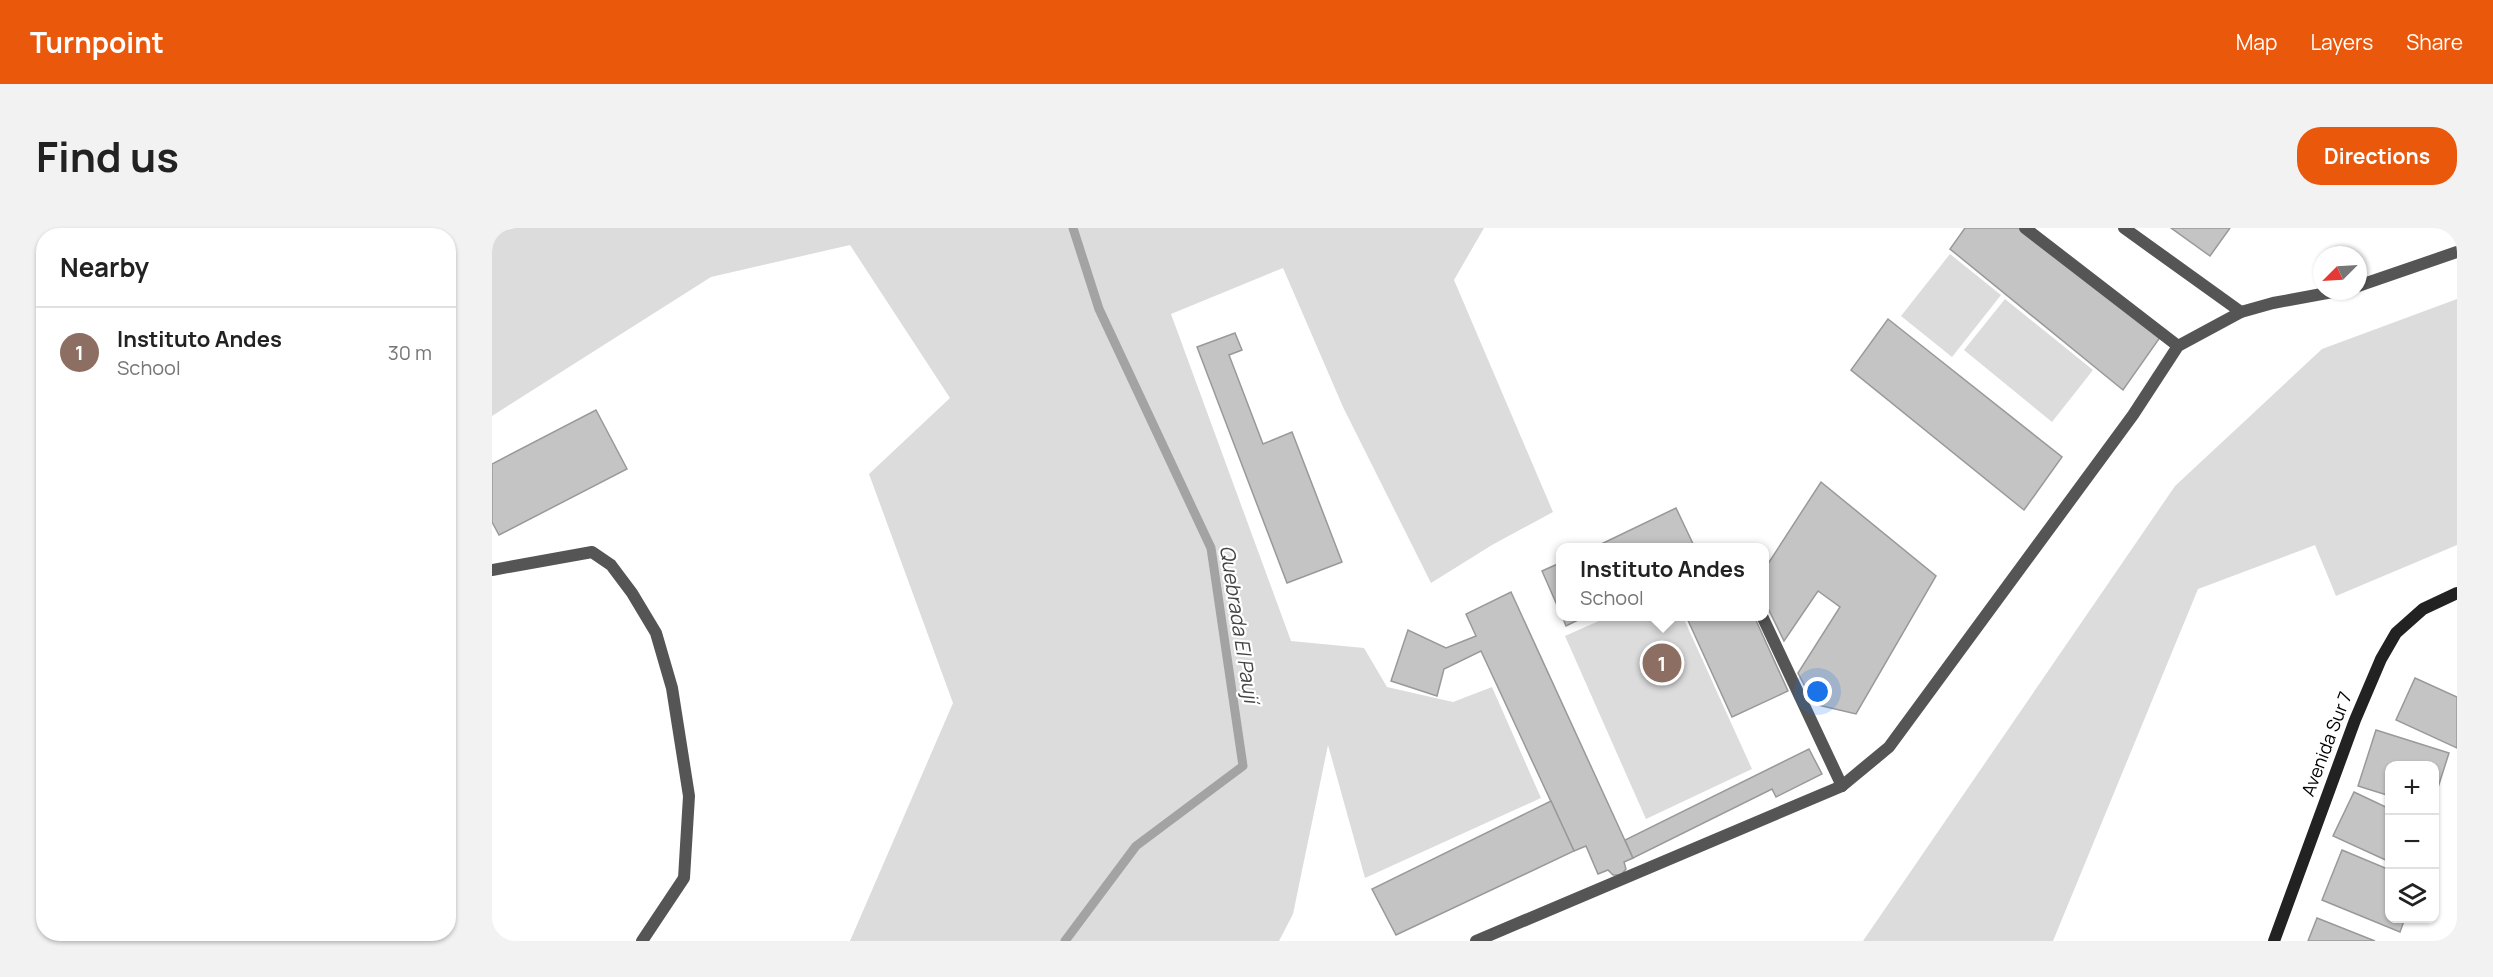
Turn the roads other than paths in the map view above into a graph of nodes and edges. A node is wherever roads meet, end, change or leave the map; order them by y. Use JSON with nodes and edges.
{"nodes":[{"id":1,"x":2025,"y":228,"type":"edge"},
{"id":2,"x":2124,"y":228,"type":"edge"},
{"id":3,"x":2457,"y":252,"type":"edge"},
{"id":4,"x":2367,"y":283,"type":"edge"},
{"id":5,"x":2313,"y":296,"type":"edge"},
{"id":6,"x":2241,"y":312,"type":"junction"},
{"id":7,"x":2178,"y":346,"type":"junction"},
{"id":8,"x":492,"y":570,"type":"edge"},
{"id":9,"x":2457,"y":593,"type":"edge"},
{"id":10,"x":1764,"y":621,"type":"edge"},
{"id":11,"x":1842,"y":786,"type":"junction"},
{"id":12,"x":642,"y":941,"type":"edge"},
{"id":13,"x":1476,"y":941,"type":"edge"},
{"id":14,"x":2274,"y":941,"type":"edge"}],
"edges":[{"from":1,"to":7,"type":"street"},
{"from":2,"to":6,"type":"street"},
{"from":3,"to":4,"type":"street"},
{"from":5,"to":6,"type":"street"},
{"from":6,"to":7,"type":"street"},
{"from":7,"to":11,"type":"street"},
{"from":8,"to":12,"type":"street"},
{"from":9,"to":14,"type":"main road","name":"Avenida Sur 7"},
{"from":10,"to":11,"type":"street"},
{"from":11,"to":13,"type":"street"}]}
